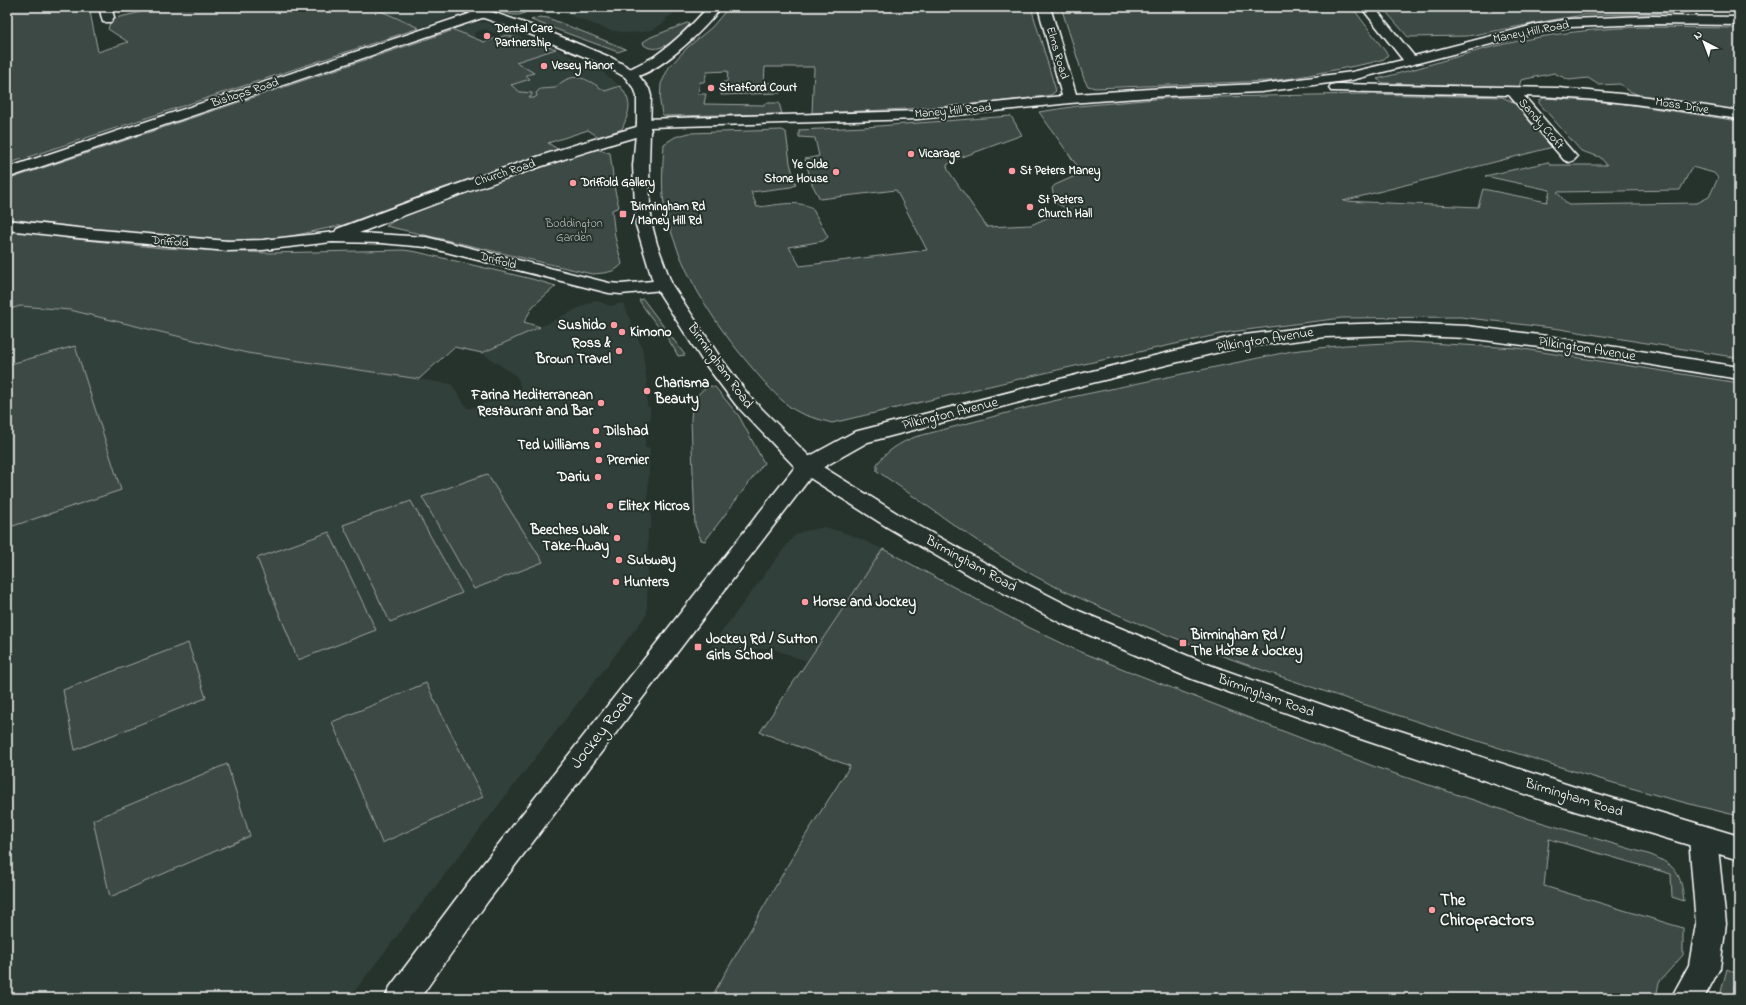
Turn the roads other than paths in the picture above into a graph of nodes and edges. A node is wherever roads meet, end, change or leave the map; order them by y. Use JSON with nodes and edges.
{"nodes":[{"id":1,"x":465,"y":7,"type":"edge"},
{"id":2,"x":715,"y":7,"type":"edge"},
{"id":3,"x":1044,"y":7,"type":"edge"},
{"id":4,"x":1367,"y":7,"type":"edge"},
{"id":5,"x":1712,"y":7,"type":"edge"},
{"id":6,"x":484,"y":13,"type":"junction"},
{"id":7,"x":1735,"y":21,"type":"edge"},
{"id":8,"x":1411,"y":61,"type":"junction"},
{"id":9,"x":630,"y":74,"type":"junction"},
{"id":10,"x":1352,"y":76,"type":"junction"},
{"id":11,"x":1610,"y":86,"type":"dead end"},
{"id":12,"x":1261,"y":88,"type":"junction"},
{"id":13,"x":1369,"y":88,"type":"junction"},
{"id":14,"x":1513,"y":91,"type":"junction"},
{"id":15,"x":1070,"y":98,"type":"junction"},
{"id":16,"x":1626,"y":98,"type":"junction"},
{"id":17,"x":1739,"y":115,"type":"edge"},
{"id":18,"x":644,"y":126,"type":"junction"},
{"id":19,"x":1552,"y":157,"type":"dead end"},
{"id":20,"x":7,"y":173,"type":"edge"},
{"id":21,"x":370,"y":223,"type":"joint"},
{"id":22,"x":7,"y":225,"type":"edge"},
{"id":23,"x":332,"y":238,"type":"junction"},
{"id":24,"x":663,"y":285,"type":"junction"},
{"id":25,"x":1739,"y":373,"type":"edge"},
{"id":26,"x":807,"y":467,"type":"junction"},
{"id":27,"x":1703,"y":838,"type":"junction"},
{"id":28,"x":1739,"y":848,"type":"edge"},
{"id":29,"x":407,"y":996,"type":"edge"},
{"id":30,"x":1687,"y":998,"type":"edge"}],
"edges":[{"from":1,"to":6,"type":"street","name":"Birmingham Road"},
{"from":2,"to":9,"type":"street"},
{"from":3,"to":15,"type":"street","name":"Elms Road"},
{"from":4,"to":8,"type":"street"},
{"from":5,"to":7,"type":"street"},
{"from":6,"to":9,"type":"street","name":"Birmingham Road"},
{"from":6,"to":20,"type":"street","name":"Bishops Road"},
{"from":7,"to":8,"type":"street","name":"Maney Hill Road"},
{"from":8,"to":10,"type":"street","name":"Maney Hill Road"},
{"from":9,"to":18,"type":"street","name":"Birmingham Road"},
{"from":10,"to":12,"type":"street","name":"Maney Hill Road"},
{"from":10,"to":13,"type":"street"},
{"from":11,"to":16,"type":"street","name":"Moss Drive"},
{"from":12,"to":13,"type":"street","name":"Maney Hill Road"},
{"from":12,"to":15,"type":"street","name":"Maney Hill Road"},
{"from":13,"to":14,"type":"street","name":"Maney Hill Road"},
{"from":14,"to":16,"type":"street","name":"Moss Drive"},
{"from":14,"to":19,"type":"street","name":"Sandy Croft"},
{"from":15,"to":18,"type":"street","name":"Maney Hill Road"},
{"from":16,"to":17,"type":"street","name":"Moss Drive"},
{"from":18,"to":21,"type":"street","name":"Church Road"},
{"from":18,"to":24,"type":"street","name":"Birmingham Road"},
{"from":21,"to":23,"type":"street","name":"Driffold"},
{"from":22,"to":23,"type":"street","name":"Driffold"},
{"from":23,"to":24,"type":"street","name":"Driffold"},
{"from":24,"to":26,"type":"street","name":"Birmingham Road"},
{"from":25,"to":26,"type":"street","name":"Pilkington Avenue"},
{"from":26,"to":27,"type":"street","name":"Birmingham Road"},
{"from":26,"to":29,"type":"street","name":"Jockey Road"},
{"from":27,"to":28,"type":"street","name":"Birmingham Road"},
{"from":27,"to":30,"type":"street"}]}
